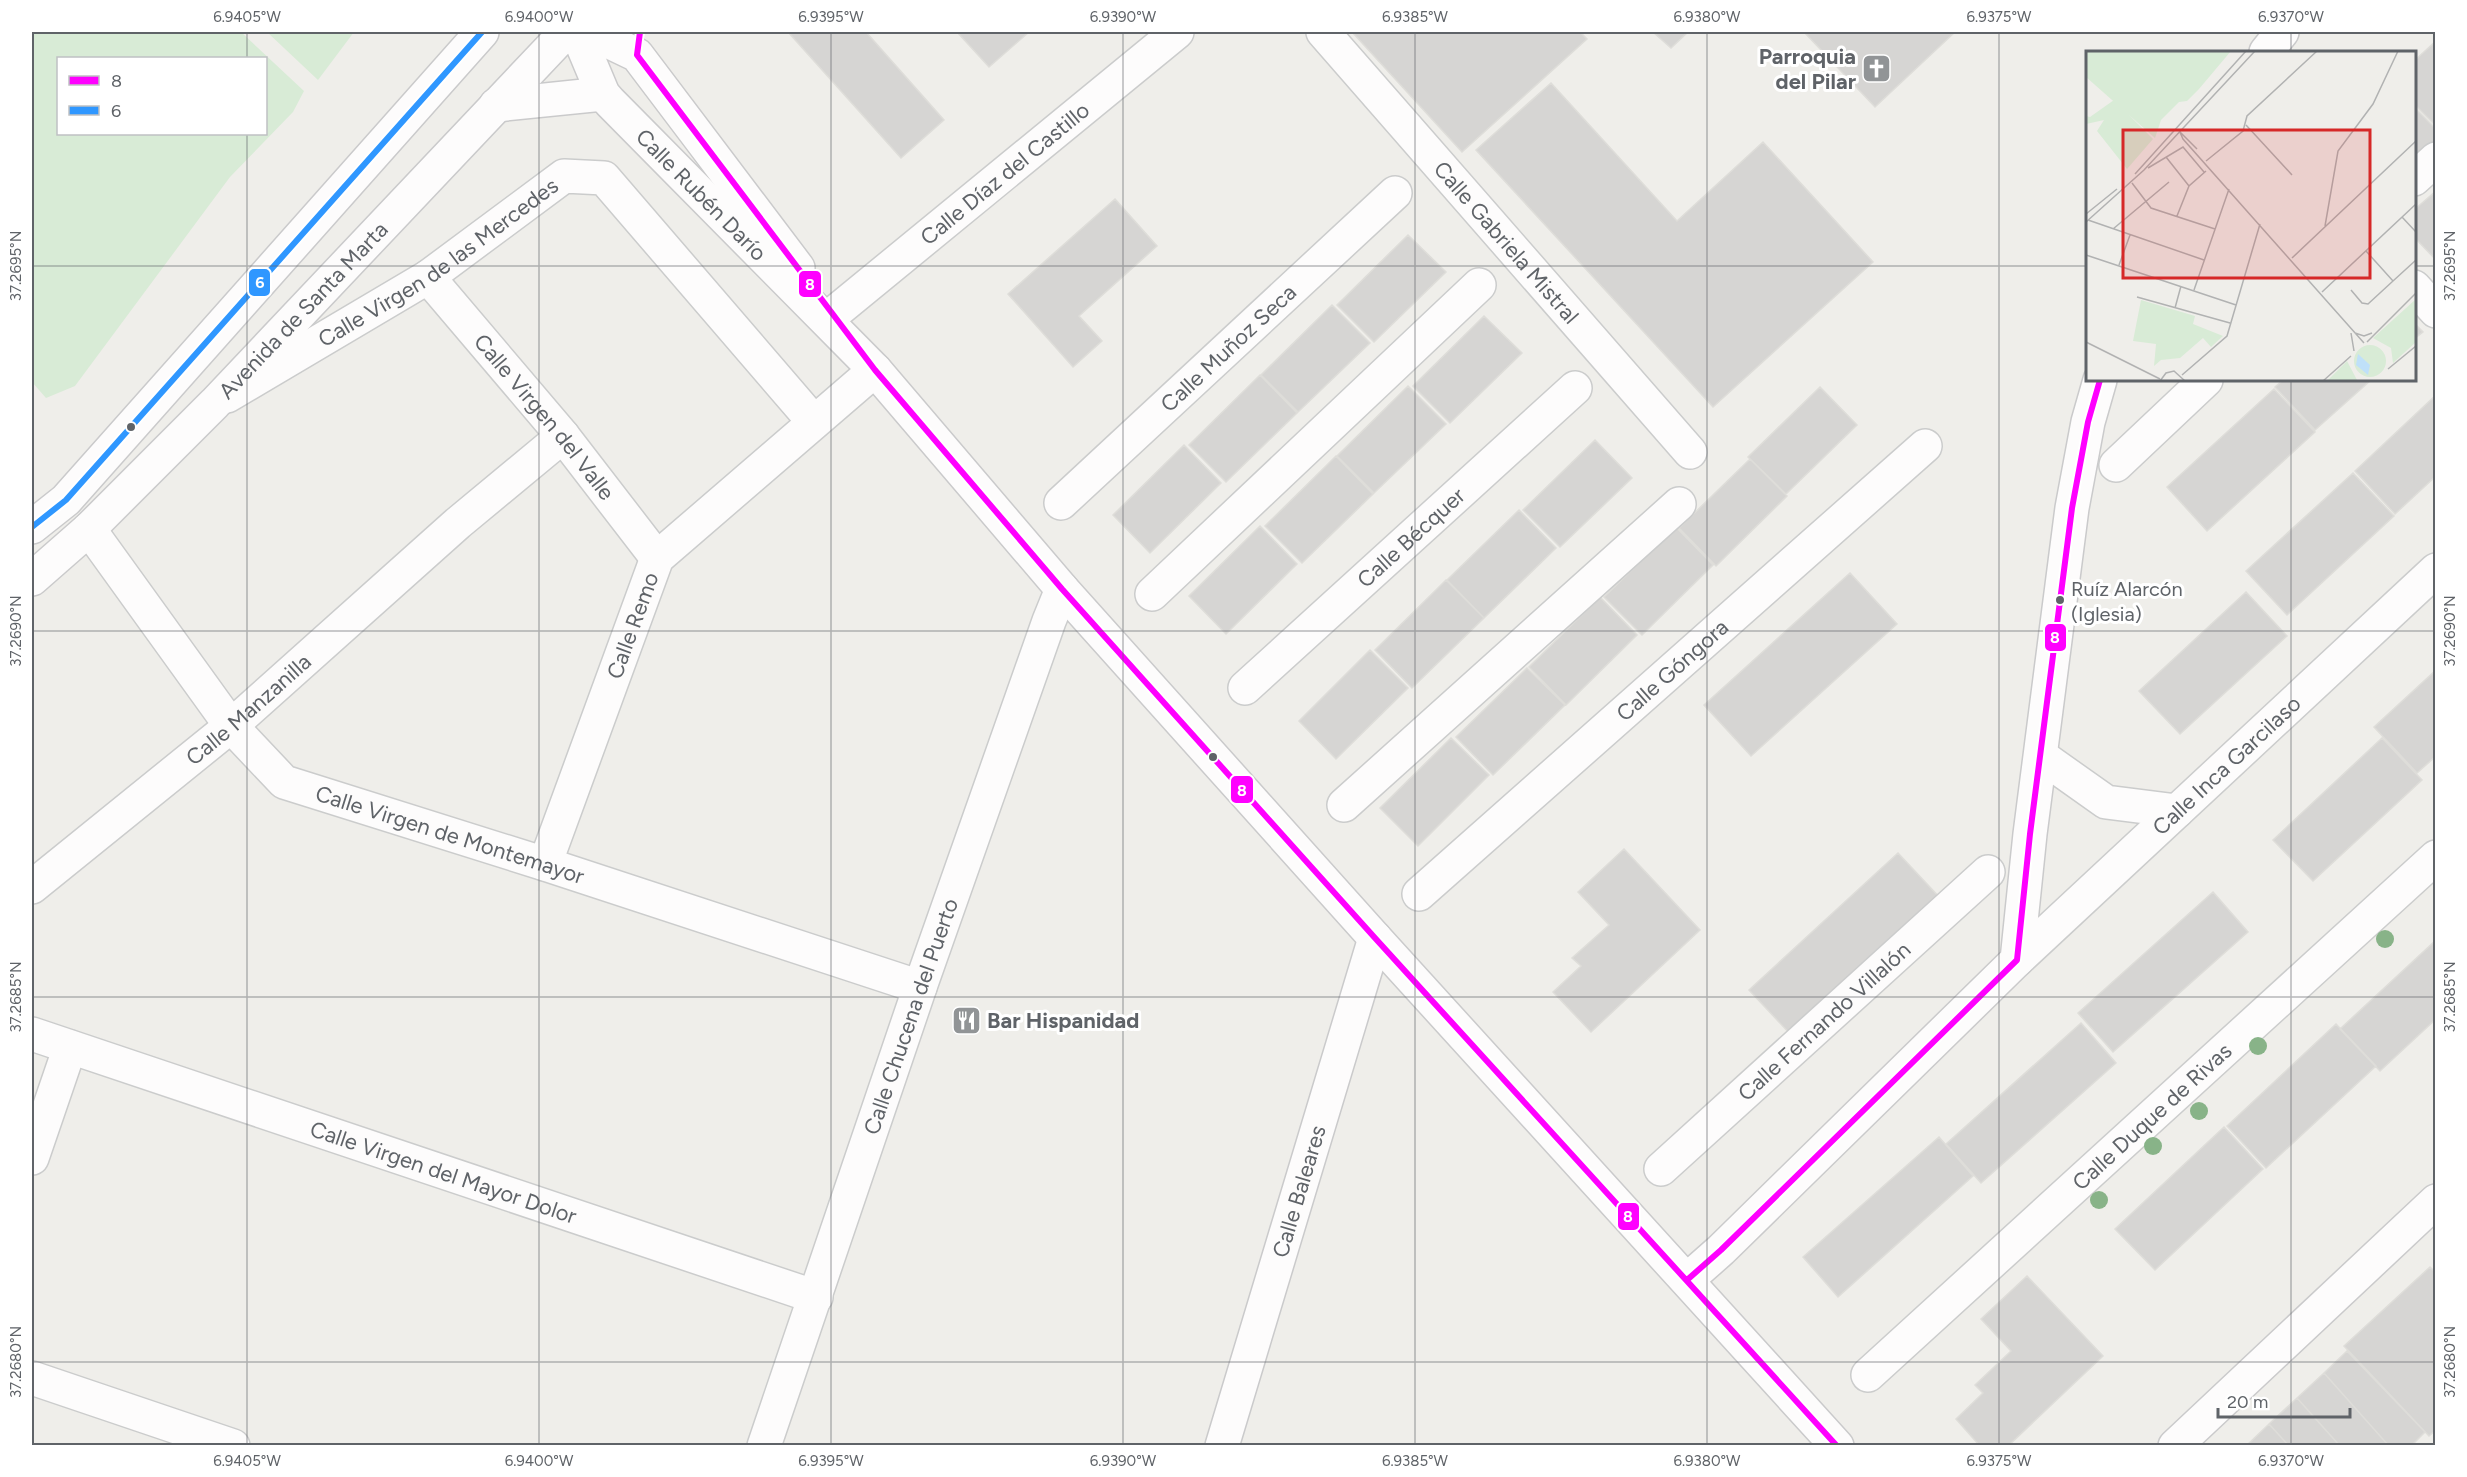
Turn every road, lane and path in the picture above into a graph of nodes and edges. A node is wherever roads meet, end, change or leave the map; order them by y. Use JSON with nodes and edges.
{"nodes":[{"id":1,"x":482,"y":32,"type":"edge"},
{"id":2,"x":566,"y":32,"type":"edge"},
{"id":3,"x":577,"y":32,"type":"edge"},
{"id":4,"x":589,"y":32,"type":"edge"},
{"id":5,"x":1176,"y":32,"type":"edge"},
{"id":6,"x":1323,"y":32,"type":"edge"},
{"id":7,"x":2282,"y":32,"type":"edge"},
{"id":8,"x":639,"y":44,"type":"edge"},
{"id":9,"x":2267,"y":51,"type":"edge"},
{"id":10,"x":603,"y":94,"type":"junction"},
{"id":11,"x":496,"y":105,"type":"junction"},
{"id":12,"x":2436,"y":159,"type":"edge"},
{"id":13,"x":2416,"y":178,"type":"edge"},
{"id":14,"x":1395,"y":193,"type":"dead end"},
{"id":15,"x":428,"y":277,"type":"junction"},
{"id":16,"x":1479,"y":285,"type":"dead end"},
{"id":17,"x":2416,"y":288,"type":"edge"},
{"id":18,"x":2436,"y":311,"type":"edge"},
{"id":19,"x":833,"y":314,"type":"junction"},
{"id":20,"x":875,"y":370,"type":"junction"},
{"id":21,"x":2100,"y":381,"type":"edge"},
{"id":22,"x":2205,"y":381,"type":"edge"},
{"id":23,"x":1575,"y":388,"type":"dead end"},
{"id":24,"x":215,"y":403,"type":"junction"},
{"id":25,"x":814,"y":422,"type":"junction"},
{"id":26,"x":563,"y":436,"type":"junction"},
{"id":27,"x":1925,"y":447,"type":"dead end"},
{"id":28,"x":1690,"y":452,"type":"dead end"},
{"id":29,"x":2116,"y":465,"type":"dead end"},
{"id":30,"x":66,"y":500,"type":"junction"},
{"id":31,"x":1061,"y":503,"type":"dead end"},
{"id":32,"x":1679,"y":504,"type":"dead end"},
{"id":33,"x":32,"y":527,"type":"edge"},
{"id":34,"x":89,"y":529,"type":"junction"},
{"id":35,"x":657,"y":558,"type":"junction"},
{"id":36,"x":2436,"y":570,"type":"edge"},
{"id":37,"x":32,"y":579,"type":"edge"},
{"id":38,"x":1062,"y":589,"type":"junction"},
{"id":39,"x":1152,"y":594,"type":"dead end"},
{"id":40,"x":1245,"y":688,"type":"dead end"},
{"id":41,"x":231,"y":726,"type":"junction"},
{"id":42,"x":2041,"y":756,"type":"junction"},
{"id":43,"x":1344,"y":805,"type":"dead end"},
{"id":44,"x":2177,"y":811,"type":"junction"},
{"id":45,"x":2436,"y":857,"type":"edge"},
{"id":46,"x":545,"y":864,"type":"junction"},
{"id":47,"x":1988,"y":872,"type":"dead end"},
{"id":48,"x":32,"y":888,"type":"edge"},
{"id":49,"x":1419,"y":894,"type":"dead end"},
{"id":50,"x":1375,"y":938,"type":"junction"},
{"id":51,"x":2018,"y":960,"type":"junction"},
{"id":52,"x":920,"y":987,"type":"junction"},
{"id":53,"x":32,"y":1034,"type":"edge"},
{"id":54,"x":70,"y":1047,"type":"junction"},
{"id":55,"x":32,"y":1158,"type":"edge"},
{"id":56,"x":1660,"y":1169,"type":"dead end"},
{"id":57,"x":2433,"y":1209,"type":"edge"},
{"id":58,"x":1688,"y":1280,"type":"junction"},
{"id":59,"x":816,"y":1297,"type":"junction"},
{"id":60,"x":1868,"y":1376,"type":"dead end"},
{"id":61,"x":32,"y":1378,"type":"edge"},
{"id":62,"x":233,"y":1446,"type":"edge"},
{"id":63,"x":764,"y":1446,"type":"edge"},
{"id":64,"x":1222,"y":1446,"type":"edge"},
{"id":65,"x":1837,"y":1446,"type":"edge"},
{"id":66,"x":2175,"y":1446,"type":"edge"}],
"edges":[{"from":1,"to":30,"type":"street"},
{"from":2,"to":11,"type":"street","name":"Avenida de Santa Marta"},
{"from":3,"to":10,"type":"street","name":"Calle Rubén Darío"},
{"from":4,"to":8,"type":"street","name":"Calle Rubén Darío"},
{"from":5,"to":19,"type":"street","name":"Calle Díaz del Castillo"},
{"from":6,"to":28,"type":"street","name":"Calle Gabriela Mistral"},
{"from":7,"to":9,"type":"street"},
{"from":8,"to":19,"type":"street","name":"Calle Rubén Darío"},
{"from":10,"to":11,"type":"street"},
{"from":10,"to":20,"type":"street","name":"Calle Rubén Darío"},
{"from":11,"to":24,"type":"street","name":"Avenida de Santa Marta"},
{"from":12,"to":13,"type":"street"},
{"from":14,"to":31,"type":"street","name":"Calle Muñoz Seca"},
{"from":15,"to":24,"type":"street","name":"Calle Virgen de las Mercedes"},
{"from":15,"to":25,"type":"street","name":"Calle Virgen de las Mercedes"},
{"from":15,"to":26,"type":"street","name":"Calle Virgen del Valle"},
{"from":16,"to":39,"type":"street"},
{"from":17,"to":18,"type":"street"},
{"from":19,"to":20,"type":"street","name":"Calle Rubén Darío"},
{"from":20,"to":25,"type":"street","name":"Calle Remo"},
{"from":20,"to":38,"type":"street","name":"Calle Rubén Darío"},
{"from":21,"to":42,"type":"street"},
{"from":22,"to":29,"type":"street"},
{"from":23,"to":40,"type":"street","name":"Calle Bécquer"},
{"from":24,"to":34,"type":"street","name":"Avenida de Santa Marta"},
{"from":25,"to":35,"type":"street","name":"Calle Remo"},
{"from":26,"to":35,"type":"street","name":"Calle Virgen del Valle"},
{"from":26,"to":41,"type":"street","name":"Calle Manzanilla"},
{"from":27,"to":49,"type":"street","name":"Calle Góngora"},
{"from":30,"to":33,"type":"street"},
{"from":30,"to":34,"type":"street","name":"Calle Virgen de Montemayor"},
{"from":32,"to":43,"type":"street"},
{"from":34,"to":37,"type":"street","name":"Avenida de Santa Marta"},
{"from":34,"to":41,"type":"street","name":"Calle Virgen de Montemayor"},
{"from":35,"to":46,"type":"street","name":"Calle Remo"},
{"from":36,"to":44,"type":"street","name":"Calle Inca Garcilaso"},
{"from":38,"to":50,"type":"street","name":"Calle Rubén Darío"},
{"from":38,"to":52,"type":"street","name":"Calle Chucena del Puerto"},
{"from":41,"to":46,"type":"street","name":"Calle Virgen de Montemayor"},
{"from":41,"to":48,"type":"street","name":"Calle Manzanilla"},
{"from":42,"to":44,"type":"street"},
{"from":42,"to":51,"type":"street"},
{"from":44,"to":51,"type":"street","name":"Calle Inca Garcilaso"},
{"from":45,"to":60,"type":"street","name":"Calle Duque de Rivas"},
{"from":46,"to":52,"type":"street","name":"Calle Virgen de Montemayor"},
{"from":47,"to":56,"type":"street","name":"Calle Fernando Villalón"},
{"from":50,"to":58,"type":"street","name":"Calle Rubén Darío"},
{"from":50,"to":64,"type":"street","name":"Calle Baleares"},
{"from":51,"to":58,"type":"street","name":"Calle Inca Garcilaso"},
{"from":52,"to":59,"type":"street","name":"Calle Chucena del Puerto"},
{"from":53,"to":54,"type":"street","name":"Calle Virgen del Mayor Dolor"},
{"from":54,"to":55,"type":"street"},
{"from":54,"to":59,"type":"street","name":"Calle Virgen del Mayor Dolor"},
{"from":57,"to":66,"type":"street"},
{"from":58,"to":65,"type":"street","name":"Calle Rubén Darío"},
{"from":59,"to":63,"type":"street","name":"Calle Chucena del Puerto"},
{"from":61,"to":62,"type":"street"}]}
